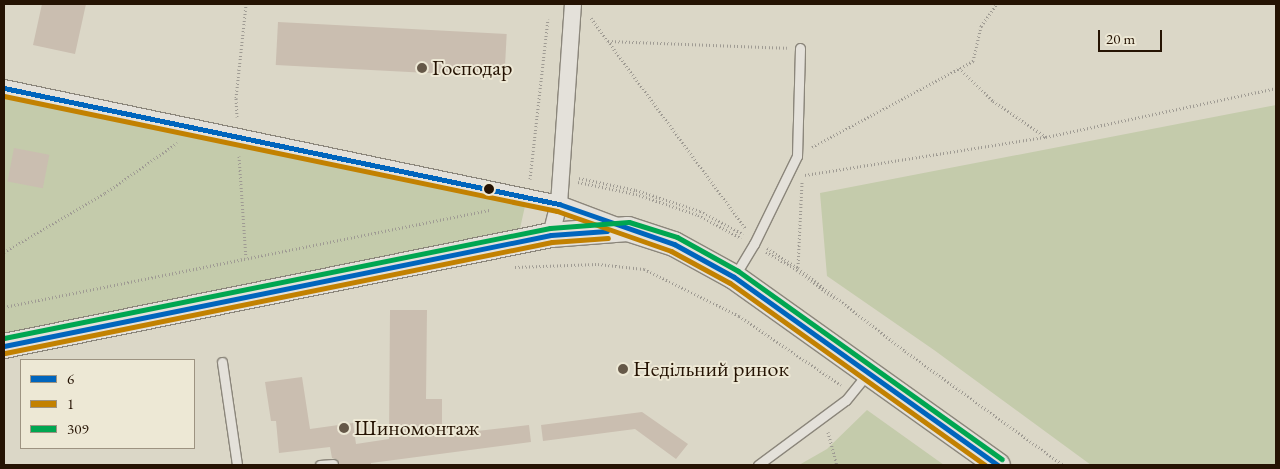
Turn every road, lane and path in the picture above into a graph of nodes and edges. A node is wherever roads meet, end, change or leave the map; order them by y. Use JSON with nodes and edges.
{"nodes":[{"id":1,"x":246,"y":4,"type":"edge"},
{"id":2,"x":997,"y":4,"type":"edge"},
{"id":3,"x":580,"y":7,"type":"edge"},
{"id":4,"x":548,"y":19,"type":"dead end"},
{"id":5,"x":608,"y":41,"type":"junction"},
{"id":6,"x":800,"y":48,"type":"joint"},
{"id":7,"x":958,"y":68,"type":"junction"},
{"id":8,"x":4,"y":88,"type":"edge"},
{"id":9,"x":1276,"y":88,"type":"edge"},
{"id":10,"x":237,"y":137,"type":"junction"},
{"id":11,"x":1046,"y":137,"type":"junction"},
{"id":12,"x":184,"y":138,"type":"dead end"},
{"id":13,"x":797,"y":156,"type":"junction"},
{"id":14,"x":802,"y":175,"type":"junction"},
{"id":15,"x":560,"y":176,"type":"junction"},
{"id":16,"x":527,"y":197,"type":"junction"},
{"id":17,"x":558,"y":204,"type":"junction"},
{"id":18,"x":496,"y":209,"type":"dead end"},
{"id":19,"x":628,"y":230,"type":"junction"},
{"id":20,"x":551,"y":236,"type":"junction"},
{"id":21,"x":754,"y":242,"type":"junction"},
{"id":22,"x":4,"y":252,"type":"edge"},
{"id":23,"x":246,"y":258,"type":"junction"},
{"id":24,"x":513,"y":267,"type":"dead end"},
{"id":25,"x":798,"y":268,"type":"junction"},
{"id":26,"x":734,"y":277,"type":"junction"},
{"id":27,"x":4,"y":306,"type":"edge"},
{"id":28,"x":4,"y":346,"type":"edge"},
{"id":29,"x":222,"y":362,"type":"dead end"},
{"id":30,"x":869,"y":372,"type":"junction"},
{"id":31,"x":852,"y":392,"type":"junction"},
{"id":32,"x":824,"y":416,"type":"junction"},
{"id":33,"x":333,"y":464,"type":"dead end"},
{"id":34,"x":237,"y":465,"type":"edge"},
{"id":35,"x":320,"y":465,"type":"edge"},
{"id":36,"x":758,"y":465,"type":"edge"},
{"id":37,"x":837,"y":465,"type":"edge"},
{"id":38,"x":998,"y":465,"type":"edge"},
{"id":39,"x":1061,"y":465,"type":"edge"}],
"edges":[{"from":1,"to":10,"type":"path"},
{"from":2,"to":7,"type":"path"},
{"from":3,"to":5,"type":"path"},
{"from":3,"to":15,"type":"street"},
{"from":4,"to":16,"type":"path"},
{"from":5,"to":6,"type":"path"},
{"from":5,"to":21,"type":"path"},
{"from":6,"to":13,"type":"lane"},
{"from":7,"to":11,"type":"path"},
{"from":7,"to":13,"type":"path"},
{"from":8,"to":10,"type":"street"},
{"from":9,"to":11,"type":"path"},
{"from":10,"to":16,"type":"street"},
{"from":10,"to":23,"type":"path"},
{"from":11,"to":14,"type":"path"},
{"from":12,"to":22,"type":"path"},
{"from":13,"to":14,"type":"path"},
{"from":13,"to":21,"type":"lane"},
{"from":14,"to":25,"type":"path"},
{"from":15,"to":17,"type":"street"},
{"from":15,"to":21,"type":"path"},
{"from":16,"to":17,"type":"street"},
{"from":17,"to":19,"type":"street"},
{"from":17,"to":20,"type":"street"},
{"from":18,"to":23,"type":"path"},
{"from":19,"to":20,"type":"main road"},
{"from":19,"to":26,"type":"main road"},
{"from":20,"to":28,"type":"main road"},
{"from":21,"to":25,"type":"path"},
{"from":21,"to":26,"type":"lane"},
{"from":21,"to":39,"type":"path"},
{"from":23,"to":27,"type":"path"},
{"from":24,"to":31,"type":"path"},
{"from":25,"to":39,"type":"path"},
{"from":26,"to":30,"type":"main road"},
{"from":29,"to":34,"type":"lane"},
{"from":30,"to":31,"type":"lane"},
{"from":30,"to":38,"type":"main road"},
{"from":31,"to":32,"type":"lane"},
{"from":32,"to":36,"type":"lane"},
{"from":32,"to":37,"type":"path"},
{"from":33,"to":35,"type":"lane"}]}
